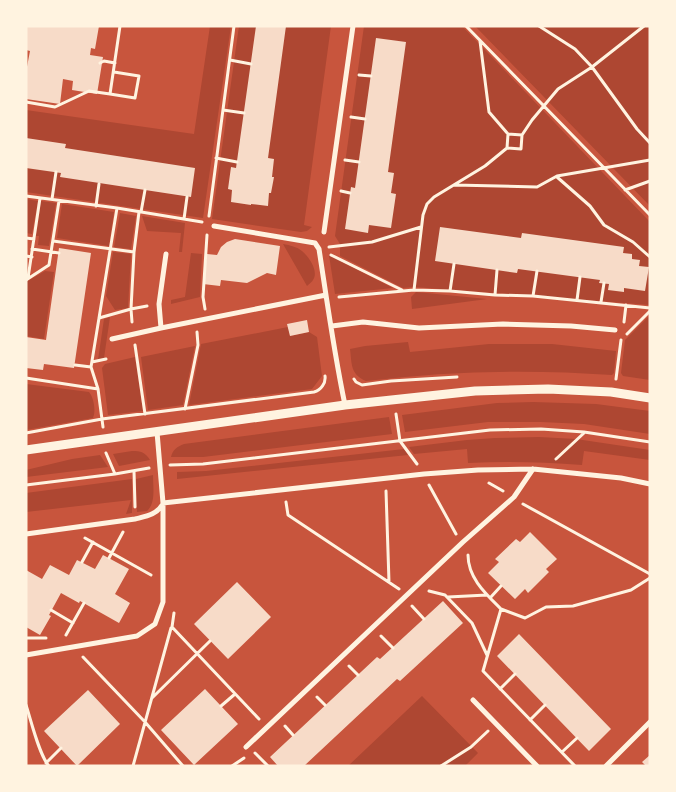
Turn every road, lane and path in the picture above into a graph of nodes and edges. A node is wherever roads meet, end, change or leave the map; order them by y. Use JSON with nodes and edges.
{"nodes":[{"id":1,"x":120,"y":26,"type":"edge"},
{"id":2,"x":234,"y":26,"type":"edge"},
{"id":3,"x":353,"y":26,"type":"edge"},
{"id":4,"x":466,"y":26,"type":"edge"},
{"id":5,"x":538,"y":26,"type":"edge"},
{"id":6,"x":644,"y":26,"type":"edge"},
{"id":7,"x":480,"y":40,"type":"junction"},
{"id":8,"x":230,"y":60,"type":"junction"},
{"id":9,"x":100,"y":63,"type":"dead end"},
{"id":10,"x":115,"y":63,"type":"junction"},
{"id":11,"x":251,"y":64,"type":"dead end"},
{"id":12,"x":592,"y":67,"type":"junction"},
{"id":13,"x":114,"y":72,"type":"junction"},
{"id":14,"x":355,"y":74,"type":"dead end"},
{"id":15,"x":371,"y":76,"type":"dead end"},
{"id":16,"x":110,"y":94,"type":"junction"},
{"id":17,"x":26,"y":102,"type":"edge"},
{"id":18,"x":544,"y":106,"type":"junction"},
{"id":19,"x":223,"y":110,"type":"junction"},
{"id":20,"x":244,"y":113,"type":"dead end"},
{"id":21,"x":349,"y":117,"type":"dead end"},
{"id":22,"x":365,"y":119,"type":"dead end"},
{"id":23,"x":508,"y":134,"type":"junction"},
{"id":24,"x":522,"y":135,"type":"junction"},
{"id":25,"x":650,"y":143,"type":"edge"},
{"id":26,"x":507,"y":148,"type":"junction"},
{"id":27,"x":216,"y":158,"type":"junction"},
{"id":28,"x":343,"y":159,"type":"dead end"},
{"id":29,"x":650,"y":160,"type":"edge"},
{"id":30,"x":237,"y":162,"type":"dead end"},
{"id":31,"x":359,"y":162,"type":"dead end"},
{"id":32,"x":604,"y":168,"type":"junction"},
{"id":33,"x":56,"y":172,"type":"dead end"},
{"id":34,"x":557,"y":176,"type":"junction"},
{"id":35,"x":650,"y":181,"type":"edge"},
{"id":36,"x":100,"y":184,"type":"dead end"},
{"id":37,"x":454,"y":186,"type":"junction"},
{"id":38,"x":145,"y":190,"type":"dead end"},
{"id":39,"x":625,"y":190,"type":"junction"},
{"id":40,"x":26,"y":196,"type":"edge"},
{"id":41,"x":187,"y":197,"type":"dead end"},
{"id":42,"x":40,"y":198,"type":"junction"},
{"id":43,"x":52,"y":200,"type":"junction"},
{"id":44,"x":59,"y":201,"type":"junction"},
{"id":45,"x":96,"y":206,"type":"junction"},
{"id":46,"x":117,"y":208,"type":"junction"},
{"id":47,"x":140,"y":212,"type":"junction"},
{"id":48,"x":650,"y":215,"type":"edge"},
{"id":49,"x":184,"y":219,"type":"junction"},
{"id":50,"x":214,"y":226,"type":"dead end"},
{"id":51,"x":421,"y":227,"type":"junction"},
{"id":52,"x":207,"y":232,"type":"dead end"},
{"id":53,"x":324,"y":232,"type":"dead end"},
{"id":54,"x":26,"y":238,"type":"edge"},
{"id":55,"x":34,"y":239,"type":"junction"},
{"id":56,"x":53,"y":241,"type":"junction"},
{"id":57,"x":32,"y":249,"type":"junction"},
{"id":58,"x":111,"y":249,"type":"junction"},
{"id":59,"x":319,"y":249,"type":"junction"},
{"id":60,"x":52,"y":252,"type":"junction"},
{"id":61,"x":134,"y":252,"type":"junction"},
{"id":62,"x":59,"y":253,"type":"dead end"},
{"id":63,"x":166,"y":254,"type":"dead end"},
{"id":64,"x":26,"y":256,"type":"edge"},
{"id":65,"x":32,"y":257,"type":"junction"},
{"id":66,"x":650,"y":257,"type":"edge"},
{"id":67,"x":454,"y":264,"type":"dead end"},
{"id":68,"x":498,"y":270,"type":"dead end"},
{"id":69,"x":537,"y":271,"type":"dead end"},
{"id":70,"x":580,"y":278,"type":"dead end"},
{"id":71,"x":27,"y":280,"type":"edge"},
{"id":72,"x":604,"y":283,"type":"dead end"},
{"id":73,"x":414,"y":290,"type":"junction"},
{"id":74,"x":402,"y":291,"type":"junction"},
{"id":75,"x":450,"y":291,"type":"junction"},
{"id":76,"x":495,"y":295,"type":"junction"},
{"id":77,"x":327,"y":296,"type":"junction"},
{"id":78,"x":533,"y":296,"type":"junction"},
{"id":79,"x":577,"y":300,"type":"junction"},
{"id":80,"x":601,"y":302,"type":"junction"},
{"id":81,"x":152,"y":305,"type":"dead end"},
{"id":82,"x":650,"y":309,"type":"edge"},
{"id":83,"x":131,"y":310,"type":"junction"},
{"id":84,"x":99,"y":318,"type":"junction"},
{"id":85,"x":206,"y":318,"type":"junction"},
{"id":86,"x":332,"y":326,"type":"junction"},
{"id":87,"x":161,"y":328,"type":"junction"},
{"id":88,"x":615,"y":330,"type":"dead end"},
{"id":89,"x":134,"y":334,"type":"junction"},
{"id":90,"x":112,"y":339,"type":"dead end"},
{"id":91,"x":621,"y":340,"type":"dead end"},
{"id":92,"x":106,"y":360,"type":"dead end"},
{"id":93,"x":92,"y":362,"type":"junction"},
{"id":94,"x":75,"y":364,"type":"dead end"},
{"id":95,"x":91,"y":367,"type":"junction"},
{"id":96,"x":337,"y":369,"type":"junction"},
{"id":97,"x":26,"y":378,"type":"edge"},
{"id":98,"x":362,"y":385,"type":"dead end"},
{"id":99,"x":98,"y":388,"type":"junction"},
{"id":100,"x":650,"y":398,"type":"edge"},
{"id":101,"x":394,"y":399,"type":"junction"},
{"id":102,"x":345,"y":405,"type":"junction"},
{"id":103,"x":185,"y":409,"type":"junction"},
{"id":104,"x":145,"y":414,"type":"junction"},
{"id":105,"x":102,"y":420,"type":"junction"},
{"id":106,"x":157,"y":432,"type":"junction"},
{"id":107,"x":584,"y":432,"type":"junction"},
{"id":108,"x":26,"y":433,"type":"edge"},
{"id":109,"x":400,"y":441,"type":"junction"},
{"id":110,"x":650,"y":442,"type":"edge"},
{"id":111,"x":26,"y":451,"type":"edge"},
{"id":112,"x":161,"y":466,"type":"junction"},
{"id":113,"x":533,"y":469,"type":"junction"},
{"id":114,"x":134,"y":470,"type":"junction"},
{"id":115,"x":478,"y":470,"type":"junction"},
{"id":116,"x":546,"y":470,"type":"junction"},
{"id":117,"x":424,"y":474,"type":"junction"},
{"id":118,"x":385,"y":478,"type":"junction"},
{"id":119,"x":650,"y":484,"type":"edge"},
{"id":120,"x":26,"y":485,"type":"edge"},
{"id":121,"x":284,"y":490,"type":"junction"},
{"id":122,"x":514,"y":498,"type":"junction"},
{"id":123,"x":163,"y":503,"type":"junction"},
{"id":124,"x":135,"y":519,"type":"junction"},
{"id":125,"x":123,"y":532,"type":"dead end"},
{"id":126,"x":26,"y":534,"type":"edge"},
{"id":127,"x":83,"y":537,"type":"dead end"},
{"id":128,"x":92,"y":542,"type":"junction"},
{"id":129,"x":463,"y":542,"type":"junction"},
{"id":130,"x":470,"y":550,"type":"dead end"},
{"id":131,"x":111,"y":553,"type":"junction"},
{"id":132,"x":108,"y":558,"type":"dead end"},
{"id":133,"x":82,"y":562,"type":"dead end"},
{"id":134,"x":650,"y":574,"type":"edge"},
{"id":135,"x":650,"y":578,"type":"edge"},
{"id":136,"x":163,"y":581,"type":"junction"},
{"id":137,"x":389,"y":583,"type":"junction"},
{"id":138,"x":502,"y":586,"type":"dead end"},
{"id":139,"x":428,"y":591,"type":"dead end"},
{"id":140,"x":408,"y":594,"type":"junction"},
{"id":141,"x":488,"y":596,"type":"junction"},
{"id":142,"x":448,"y":597,"type":"junction"},
{"id":143,"x":84,"y":603,"type":"dead end"},
{"id":144,"x":173,"y":605,"type":"dead end"},
{"id":145,"x":412,"y":606,"type":"dead end"},
{"id":146,"x":501,"y":609,"type":"junction"},
{"id":147,"x":51,"y":610,"type":"dead end"},
{"id":148,"x":424,"y":618,"type":"dead end"},
{"id":149,"x":73,"y":623,"type":"junction"},
{"id":150,"x":172,"y":627,"type":"junction"},
{"id":151,"x":380,"y":635,"type":"dead end"},
{"id":152,"x":55,"y":637,"type":"dead end"},
{"id":153,"x":65,"y":637,"type":"dead end"},
{"id":154,"x":26,"y":638,"type":"edge"},
{"id":155,"x":210,"y":641,"type":"dead end"},
{"id":156,"x":74,"y":647,"type":"junction"},
{"id":157,"x":392,"y":648,"type":"dead end"},
{"id":158,"x":198,"y":654,"type":"junction"},
{"id":159,"x":26,"y":655,"type":"edge"},
{"id":160,"x":487,"y":656,"type":"junction"},
{"id":161,"x":348,"y":665,"type":"dead end"},
{"id":162,"x":515,"y":674,"type":"dead end"},
{"id":163,"x":358,"y":675,"type":"dead end"},
{"id":164,"x":500,"y":689,"type":"junction"},
{"id":165,"x":235,"y":694,"type":"junction"},
{"id":166,"x":316,"y":695,"type":"dead end"},
{"id":167,"x":152,"y":699,"type":"junction"},
{"id":168,"x":473,"y":700,"type":"dead end"},
{"id":169,"x":26,"y":705,"type":"edge"},
{"id":170,"x":325,"y":705,"type":"dead end"},
{"id":171,"x":545,"y":705,"type":"dead end"},
{"id":172,"x":221,"y":706,"type":"dead end"},
{"id":173,"x":530,"y":720,"type":"junction"},
{"id":174,"x":145,"y":722,"type":"junction"},
{"id":175,"x":650,"y":722,"type":"edge"},
{"id":176,"x":496,"y":724,"type":"junction"},
{"id":177,"x":284,"y":725,"type":"dead end"},
{"id":178,"x":267,"y":727,"type":"junction"},
{"id":179,"x":294,"y":735,"type":"dead end"},
{"id":180,"x":577,"y":738,"type":"dead end"},
{"id":181,"x":246,"y":747,"type":"dead end"},
{"id":182,"x":61,"y":748,"type":"dead end"},
{"id":183,"x":255,"y":752,"type":"dead end"},
{"id":184,"x":562,"y":752,"type":"junction"},
{"id":185,"x":47,"y":764,"type":"edge"},
{"id":186,"x":133,"y":766,"type":"edge"},
{"id":187,"x":183,"y":766,"type":"edge"},
{"id":188,"x":268,"y":766,"type":"edge"},
{"id":189,"x":441,"y":766,"type":"edge"},
{"id":190,"x":537,"y":766,"type":"edge"},
{"id":191,"x":575,"y":766,"type":"edge"},
{"id":192,"x":606,"y":766,"type":"edge"}],
"edges":[{"from":1,"to":10,"type":"path"},
{"from":2,"to":8,"type":"path"},
{"from":3,"to":53,"type":"street"},
{"from":4,"to":7,"type":"path"},
{"from":5,"to":12,"type":"path"},
{"from":6,"to":12,"type":"path"},
{"from":7,"to":18,"type":"path"},
{"from":7,"to":23,"type":"path"},
{"from":8,"to":11,"type":"path"},
{"from":8,"to":19,"type":"path"},
{"from":9,"to":10,"type":"path"},
{"from":10,"to":13,"type":"path"},
{"from":12,"to":18,"type":"path"},
{"from":12,"to":25,"type":"path"},
{"from":13,"to":16,"type":"path"},
{"from":13,"to":16,"type":"path"},
{"from":14,"to":15,"type":"path"},
{"from":16,"to":17,"type":"path"},
{"from":18,"to":24,"type":"path"},
{"from":18,"to":32,"type":"path"},
{"from":19,"to":20,"type":"path"},
{"from":19,"to":27,"type":"path"},
{"from":21,"to":22,"type":"path"},
{"from":23,"to":24,"type":"path"},
{"from":23,"to":26,"type":"path"},
{"from":24,"to":26,"type":"path"},
{"from":26,"to":37,"type":"path"},
{"from":27,"to":30,"type":"path"},
{"from":27,"to":49,"type":"path"},
{"from":28,"to":31,"type":"path"},
{"from":29,"to":32,"type":"path"},
{"from":32,"to":34,"type":"path"},
{"from":32,"to":39,"type":"path"},
{"from":33,"to":43,"type":"path"},
{"from":34,"to":37,"type":"path"},
{"from":34,"to":66,"type":"path"},
{"from":35,"to":39,"type":"path"},
{"from":36,"to":45,"type":"path"},
{"from":37,"to":51,"type":"path"},
{"from":38,"to":47,"type":"path"},
{"from":39,"to":48,"type":"path"},
{"from":40,"to":42,"type":"path"},
{"from":41,"to":49,"type":"path"},
{"from":42,"to":43,"type":"path"},
{"from":42,"to":55,"type":"path"},
{"from":43,"to":44,"type":"path"},
{"from":44,"to":45,"type":"path"},
{"from":44,"to":56,"type":"path"},
{"from":45,"to":46,"type":"path"},
{"from":46,"to":47,"type":"path"},
{"from":46,"to":58,"type":"path"},
{"from":47,"to":49,"type":"path"},
{"from":47,"to":61,"type":"path"},
{"from":50,"to":59,"type":"street"},
{"from":51,"to":59,"type":"path"},
{"from":51,"to":73,"type":"path"},
{"from":52,"to":85,"type":"path"},
{"from":54,"to":55,"type":"path"},
{"from":55,"to":57,"type":"path"},
{"from":56,"to":58,"type":"path"},
{"from":56,"to":60,"type":"path"},
{"from":57,"to":60,"type":"path"},
{"from":57,"to":65,"type":"path"},
{"from":58,"to":61,"type":"path"},
{"from":58,"to":84,"type":"path"},
{"from":59,"to":74,"type":"path"},
{"from":59,"to":77,"type":"street"},
{"from":60,"to":62,"type":"path"},
{"from":60,"to":71,"type":"path"},
{"from":61,"to":83,"type":"path"},
{"from":63,"to":87,"type":"street"},
{"from":64,"to":65,"type":"path"},
{"from":65,"to":71,"type":"path"},
{"from":67,"to":75,"type":"path"},
{"from":68,"to":76,"type":"path"},
{"from":69,"to":78,"type":"path"},
{"from":70,"to":79,"type":"path"},
{"from":72,"to":80,"type":"path"},
{"from":73,"to":74,"type":"path"},
{"from":73,"to":75,"type":"path"},
{"from":74,"to":77,"type":"path"},
{"from":75,"to":76,"type":"path"},
{"from":76,"to":78,"type":"path"},
{"from":77,"to":85,"type":"street"},
{"from":77,"to":86,"type":"street"},
{"from":78,"to":79,"type":"path"},
{"from":79,"to":80,"type":"path"},
{"from":80,"to":82,"type":"path"},
{"from":81,"to":83,"type":"path"},
{"from":82,"to":91,"type":"path"},
{"from":83,"to":84,"type":"path"},
{"from":83,"to":89,"type":"path"},
{"from":84,"to":93,"type":"path"},
{"from":85,"to":87,"type":"street"},
{"from":85,"to":103,"type":"path"},
{"from":86,"to":88,"type":"street"},
{"from":86,"to":96,"type":"street"},
{"from":87,"to":89,"type":"street"},
{"from":89,"to":90,"type":"street"},
{"from":89,"to":104,"type":"path"},
{"from":92,"to":93,"type":"path"},
{"from":93,"to":95,"type":"path"},
{"from":94,"to":95,"type":"path"},
{"from":95,"to":99,"type":"path"},
{"from":96,"to":98,"type":"path"},
{"from":96,"to":102,"type":"street"},
{"from":96,"to":103,"type":"path"},
{"from":97,"to":99,"type":"path"},
{"from":99,"to":105,"type":"path"},
{"from":100,"to":101,"type":"street"},
{"from":101,"to":102,"type":"street"},
{"from":101,"to":109,"type":"path"},
{"from":102,"to":106,"type":"street"},
{"from":103,"to":104,"type":"path"},
{"from":104,"to":105,"type":"path"},
{"from":105,"to":108,"type":"path"},
{"from":106,"to":111,"type":"street"},
{"from":106,"to":112,"type":"street"},
{"from":107,"to":109,"type":"path"},
{"from":107,"to":110,"type":"path"},
{"from":107,"to":116,"type":"path"},
{"from":109,"to":112,"type":"path"},
{"from":109,"to":117,"type":"path"},
{"from":112,"to":114,"type":"path"},
{"from":112,"to":123,"type":"street"},
{"from":113,"to":115,"type":"street"},
{"from":113,"to":116,"type":"street"},
{"from":113,"to":122,"type":"street"},
{"from":114,"to":120,"type":"path"},
{"from":114,"to":124,"type":"path"},
{"from":115,"to":117,"type":"street"},
{"from":115,"to":122,"type":"path"},
{"from":116,"to":119,"type":"street"},
{"from":117,"to":118,"type":"street"},
{"from":117,"to":129,"type":"path"},
{"from":118,"to":121,"type":"street"},
{"from":118,"to":137,"type":"path"},
{"from":121,"to":123,"type":"street"},
{"from":121,"to":137,"type":"path"},
{"from":122,"to":129,"type":"street"},
{"from":122,"to":134,"type":"path"},
{"from":123,"to":124,"type":"street"},
{"from":123,"to":136,"type":"street"},
{"from":124,"to":126,"type":"street"},
{"from":125,"to":131,"type":"path"},
{"from":127,"to":128,"type":"path"},
{"from":128,"to":131,"type":"path"},
{"from":128,"to":133,"type":"path"},
{"from":129,"to":140,"type":"street"},
{"from":130,"to":141,"type":"path"},
{"from":131,"to":132,"type":"path"},
{"from":131,"to":136,"type":"path"},
{"from":135,"to":146,"type":"path"},
{"from":136,"to":156,"type":"street"},
{"from":137,"to":140,"type":"path"},
{"from":138,"to":141,"type":"path"},
{"from":139,"to":142,"type":"path"},
{"from":140,"to":178,"type":"street"},
{"from":141,"to":142,"type":"path"},
{"from":141,"to":146,"type":"path"},
{"from":142,"to":160,"type":"path"},
{"from":143,"to":149,"type":"path"},
{"from":144,"to":150,"type":"path"},
{"from":145,"to":148,"type":"path"},
{"from":146,"to":160,"type":"path"},
{"from":147,"to":149,"type":"path"},
{"from":149,"to":153,"type":"path"},
{"from":150,"to":158,"type":"path"},
{"from":150,"to":167,"type":"path"},
{"from":151,"to":157,"type":"path"},
{"from":152,"to":154,"type":"path"},
{"from":155,"to":158,"type":"path"},
{"from":156,"to":159,"type":"street"},
{"from":156,"to":174,"type":"path"},
{"from":158,"to":165,"type":"path"},
{"from":158,"to":167,"type":"path"},
{"from":160,"to":164,"type":"path"},
{"from":161,"to":163,"type":"path"},
{"from":162,"to":164,"type":"path"},
{"from":164,"to":173,"type":"path"},
{"from":165,"to":172,"type":"path"},
{"from":165,"to":178,"type":"path"},
{"from":166,"to":170,"type":"path"},
{"from":167,"to":174,"type":"path"},
{"from":168,"to":176,"type":"street"},
{"from":169,"to":185,"type":"path"},
{"from":171,"to":173,"type":"path"},
{"from":173,"to":184,"type":"path"},
{"from":174,"to":186,"type":"path"},
{"from":174,"to":187,"type":"path"},
{"from":175,"to":192,"type":"street"},
{"from":176,"to":189,"type":"path"},
{"from":176,"to":190,"type":"street"},
{"from":177,"to":179,"type":"path"},
{"from":178,"to":181,"type":"street"},
{"from":180,"to":184,"type":"path"},
{"from":182,"to":185,"type":"path"},
{"from":183,"to":188,"type":"path"},
{"from":184,"to":191,"type":"path"}]}
